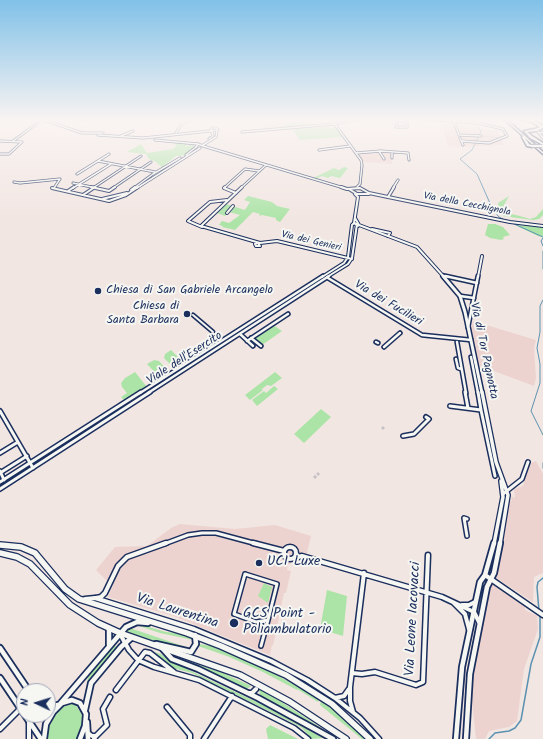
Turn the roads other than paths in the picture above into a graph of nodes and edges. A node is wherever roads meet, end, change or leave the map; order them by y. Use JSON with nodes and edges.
{"nodes":[{"id":1,"x":188,"y":153,"type":"edge"},
{"id":2,"x":188,"y":153,"type":"edge"},
{"id":3,"x":228,"y":153,"type":"edge"},
{"id":4,"x":356,"y":153,"type":"edge"},
{"id":5,"x":381,"y":153,"type":"edge"},
{"id":6,"x":392,"y":153,"type":"edge"},
{"id":7,"x":408,"y":153,"type":"edge"},
{"id":8,"x":109,"y":154,"type":"dead end"},
{"id":9,"x":141,"y":156,"type":"dead end"},
{"id":10,"x":392,"y":158,"type":"dead end"},
{"id":11,"x":384,"y":159,"type":"dead end"},
{"id":12,"x":409,"y":160,"type":"dead end"},
{"id":13,"x":98,"y":161,"type":"junction"},
{"id":14,"x":151,"y":162,"type":"dead end"},
{"id":15,"x":111,"y":164,"type":"junction"},
{"id":16,"x":266,"y":165,"type":"junction"},
{"id":17,"x":125,"y":166,"type":"junction"},
{"id":18,"x":166,"y":168,"type":"junction"},
{"id":19,"x":140,"y":170,"type":"junction"},
{"id":20,"x":260,"y":171,"type":"junction"},
{"id":21,"x":152,"y":173,"type":"junction"},
{"id":22,"x":77,"y":174,"type":"dead end"},
{"id":23,"x":145,"y":179,"type":"junction"},
{"id":24,"x":149,"y":180,"type":"junction"},
{"id":25,"x":398,"y":180,"type":"dead end"},
{"id":26,"x":14,"y":182,"type":"dead end"},
{"id":27,"x":73,"y":183,"type":"dead end"},
{"id":28,"x":79,"y":184,"type":"junction"},
{"id":29,"x":360,"y":184,"type":"junction"},
{"id":30,"x":94,"y":188,"type":"junction"},
{"id":31,"x":347,"y":188,"type":"junction"},
{"id":32,"x":354,"y":188,"type":"junction"},
{"id":33,"x":362,"y":188,"type":"junction"},
{"id":34,"x":352,"y":191,"type":"junction"},
{"id":35,"x":366,"y":191,"type":"junction"},
{"id":36,"x":68,"y":192,"type":"junction"},
{"id":37,"x":236,"y":193,"type":"junction"},
{"id":38,"x":355,"y":194,"type":"junction"},
{"id":39,"x":363,"y":194,"type":"junction"},
{"id":40,"x":373,"y":194,"type":"junction"},
{"id":41,"x":83,"y":195,"type":"junction"},
{"id":42,"x":358,"y":197,"type":"junction"},
{"id":43,"x":388,"y":197,"type":"junction"},
{"id":44,"x":116,"y":198,"type":"junction"},
{"id":45,"x":230,"y":199,"type":"junction"},
{"id":46,"x":233,"y":206,"type":"dead end"},
{"id":47,"x":227,"y":212,"type":"dead end"},
{"id":48,"x":355,"y":218,"type":"junction"},
{"id":49,"x":354,"y":223,"type":"junction"},
{"id":50,"x":357,"y":226,"type":"junction"},
{"id":51,"x":543,"y":226,"type":"edge"},
{"id":52,"x":202,"y":227,"type":"junction"},
{"id":53,"x":352,"y":227,"type":"junction"},
{"id":54,"x":482,"y":256,"type":"dead end"},
{"id":55,"x":347,"y":258,"type":"junction"},
{"id":56,"x":352,"y":259,"type":"junction"},
{"id":57,"x":324,"y":276,"type":"junction"},
{"id":58,"x":443,"y":276,"type":"junction"},
{"id":59,"x":328,"y":278,"type":"junction"},
{"id":60,"x":452,"y":278,"type":"junction"},
{"id":61,"x":447,"y":280,"type":"junction"},
{"id":62,"x":315,"y":281,"type":"junction"},
{"id":63,"x":319,"y":283,"type":"junction"},
{"id":64,"x":477,"y":283,"type":"junction"},
{"id":65,"x":460,"y":296,"type":"junction"},
{"id":66,"x":474,"y":298,"type":"junction"},
{"id":67,"x":278,"y":305,"type":"junction"},
{"id":68,"x":280,"y":308,"type":"junction"},
{"id":69,"x":288,"y":314,"type":"dead end"},
{"id":70,"x":193,"y":315,"type":"dead end"},
{"id":71,"x":250,"y":323,"type":"junction"},
{"id":72,"x":253,"y":326,"type":"junction"},
{"id":73,"x":468,"y":327,"type":"junction"},
{"id":74,"x":213,"y":332,"type":"dead end"},
{"id":75,"x":400,"y":333,"type":"dead end"},
{"id":76,"x":240,"y":334,"type":"junction"},
{"id":77,"x":251,"y":338,"type":"junction"},
{"id":78,"x":247,"y":340,"type":"junction"},
{"id":79,"x":471,"y":340,"type":"junction"},
{"id":80,"x":222,"y":341,"type":"junction"},
{"id":81,"x":457,"y":342,"type":"dead end"},
{"id":82,"x":225,"y":344,"type":"junction"},
{"id":83,"x":253,"y":346,"type":"dead end"},
{"id":84,"x":261,"y":346,"type":"dead end"},
{"id":85,"x":384,"y":347,"type":"dead end"},
{"id":86,"x":200,"y":355,"type":"junction"},
{"id":87,"x":471,"y":357,"type":"dead end"},
{"id":88,"x":203,"y":358,"type":"junction"},
{"id":89,"x":456,"y":359,"type":"dead end"},
{"id":90,"x":190,"y":361,"type":"junction"},
{"id":91,"x":187,"y":363,"type":"junction"},
{"id":92,"x":194,"y":364,"type":"junction"},
{"id":93,"x":190,"y":366,"type":"junction"},
{"id":94,"x":461,"y":368,"type":"junction"},
{"id":95,"x":160,"y":380,"type":"junction"},
{"id":96,"x":163,"y":384,"type":"junction"},
{"id":97,"x":450,"y":406,"type":"dead end"},
{"id":98,"x":117,"y":408,"type":"junction"},
{"id":99,"x":468,"y":408,"type":"junction"},
{"id":100,"x":481,"y":410,"type":"junction"},
{"id":101,"x":0,"y":412,"type":"edge"},
{"id":102,"x":120,"y":412,"type":"junction"},
{"id":103,"x":426,"y":417,"type":"dead end"},
{"id":104,"x":83,"y":430,"type":"junction"},
{"id":105,"x":86,"y":433,"type":"junction"},
{"id":106,"x":403,"y":436,"type":"dead end"},
{"id":107,"x":18,"y":442,"type":"junction"},
{"id":108,"x":0,"y":453,"type":"edge"},
{"id":109,"x":27,"y":456,"type":"junction"},
{"id":110,"x":528,"y":462,"type":"dead end"},
{"id":111,"x":30,"y":463,"type":"junction"},
{"id":112,"x":33,"y":468,"type":"junction"},
{"id":113,"x":0,"y":472,"type":"edge"},
{"id":114,"x":495,"y":476,"type":"dead end"},
{"id":115,"x":4,"y":480,"type":"junction"},
{"id":116,"x":0,"y":482,"type":"edge"},
{"id":117,"x":0,"y":489,"type":"edge"},
{"id":118,"x":505,"y":493,"type":"junction"},
{"id":119,"x":467,"y":519,"type":"dead end"},
{"id":120,"x":467,"y":536,"type":"dead end"},
{"id":121,"x":0,"y":545,"type":"edge"},
{"id":122,"x":294,"y":549,"type":"junction"},
{"id":123,"x":284,"y":551,"type":"junction"},
{"id":124,"x":0,"y":553,"type":"edge"},
{"id":125,"x":428,"y":555,"type":"dead end"},
{"id":126,"x":302,"y":556,"type":"junction"},
{"id":127,"x":294,"y":558,"type":"junction"},
{"id":128,"x":364,"y":574,"type":"junction"},
{"id":129,"x":486,"y":575,"type":"junction"},
{"id":130,"x":491,"y":578,"type":"junction"},
{"id":131,"x":427,"y":592,"type":"junction"},
{"id":132,"x":105,"y":593,"type":"junction"},
{"id":133,"x":95,"y":598,"type":"junction"},
{"id":134,"x":82,"y":600,"type":"junction"},
{"id":135,"x":452,"y":601,"type":"junction"},
{"id":136,"x":107,"y":602,"type":"junction"},
{"id":137,"x":476,"y":602,"type":"junction"},
{"id":138,"x":460,"y":604,"type":"junction"},
{"id":139,"x":474,"y":612,"type":"junction"},
{"id":140,"x":543,"y":614,"type":"edge"},
{"id":141,"x":268,"y":620,"type":"junction"},
{"id":142,"x":154,"y":622,"type":"junction"},
{"id":143,"x":108,"y":628,"type":"junction"},
{"id":144,"x":479,"y":628,"type":"junction"},
{"id":145,"x":469,"y":632,"type":"junction"},
{"id":146,"x":120,"y":633,"type":"junction"},
{"id":147,"x":195,"y":636,"type":"junction"},
{"id":148,"x":131,"y":637,"type":"junction"},
{"id":149,"x":125,"y":643,"type":"junction"},
{"id":150,"x":153,"y":645,"type":"junction"},
{"id":151,"x":261,"y":646,"type":"dead end"},
{"id":152,"x":108,"y":647,"type":"junction"},
{"id":153,"x":0,"y":648,"type":"edge"},
{"id":154,"x":162,"y":648,"type":"junction"},
{"id":155,"x":138,"y":660,"type":"junction"},
{"id":156,"x":174,"y":672,"type":"junction"},
{"id":157,"x":352,"y":673,"type":"junction"},
{"id":158,"x":0,"y":678,"type":"edge"},
{"id":159,"x":24,"y":683,"type":"edge"},
{"id":160,"x":350,"y":686,"type":"junction"},
{"id":161,"x":116,"y":690,"type":"dead end"},
{"id":162,"x":232,"y":696,"type":"junction"},
{"id":163,"x":110,"y":697,"type":"dead end"},
{"id":164,"x":335,"y":698,"type":"junction"},
{"id":165,"x":16,"y":703,"type":"edge"},
{"id":166,"x":60,"y":704,"type":"junction"},
{"id":167,"x":56,"y":705,"type":"edge"},
{"id":168,"x":167,"y":707,"type":"dead end"},
{"id":169,"x":16,"y":712,"type":"edge"},
{"id":170,"x":353,"y":713,"type":"junction"},
{"id":171,"x":86,"y":715,"type":"junction"},
{"id":172,"x":29,"y":723,"type":"joint"},
{"id":173,"x":0,"y":729,"type":"edge"},
{"id":174,"x":88,"y":732,"type":"junction"},
{"id":175,"x":95,"y":737,"type":"edge"},
{"id":176,"x":29,"y":739,"type":"edge"},
{"id":177,"x":41,"y":739,"type":"edge"},
{"id":178,"x":44,"y":739,"type":"edge"},
{"id":179,"x":80,"y":739,"type":"edge"},
{"id":180,"x":88,"y":739,"type":"edge"},
{"id":181,"x":190,"y":739,"type":"edge"},
{"id":182,"x":204,"y":739,"type":"edge"},
{"id":183,"x":308,"y":739,"type":"edge"},
{"id":184,"x":333,"y":739,"type":"edge"},
{"id":185,"x":346,"y":739,"type":"edge"},
{"id":186,"x":370,"y":739,"type":"edge"},
{"id":187,"x":379,"y":739,"type":"edge"},
{"id":188,"x":456,"y":739,"type":"edge"},
{"id":189,"x":466,"y":739,"type":"edge"}],
"edges":[{"from":1,"to":18,"type":"street"},
{"from":2,"to":18,"type":"street"},
{"from":3,"to":16,"type":"street"},
{"from":4,"to":29,"type":"street"},
{"from":5,"to":11,"type":"street"},
{"from":6,"to":10,"type":"street"},
{"from":7,"to":12,"type":"street"},
{"from":8,"to":13,"type":"street"},
{"from":9,"to":17,"type":"street"},
{"from":13,"to":15,"type":"street"},
{"from":13,"to":22,"type":"street"},
{"from":14,"to":19,"type":"street"},
{"from":15,"to":17,"type":"street"},
{"from":15,"to":28,"type":"street"},
{"from":16,"to":20,"type":"street"},
{"from":16,"to":31,"type":"street"},
{"from":17,"to":19,"type":"street"},
{"from":17,"to":30,"type":"street"},
{"from":18,"to":21,"type":"street"},
{"from":18,"to":24,"type":"street"},
{"from":19,"to":21,"type":"street"},
{"from":19,"to":30,"type":"street"},
{"from":20,"to":37,"type":"street"},
{"from":20,"to":37,"type":"street"},
{"from":21,"to":23,"type":"street"},
{"from":23,"to":24,"type":"street"},
{"from":23,"to":44,"type":"street"},
{"from":24,"to":44,"type":"street"},
{"from":25,"to":43,"type":"street"},
{"from":26,"to":36,"type":"street"},
{"from":27,"to":28,"type":"street"},
{"from":28,"to":30,"type":"street"},
{"from":28,"to":36,"type":"street"},
{"from":29,"to":32,"type":"street"},
{"from":29,"to":33,"type":"street"},
{"from":30,"to":41,"type":"street"},
{"from":31,"to":32,"type":"street"},
{"from":31,"to":34,"type":"street"},
{"from":32,"to":33,"type":"street"},
{"from":32,"to":34,"type":"street"},
{"from":33,"to":35,"type":"street","name":"Via della Cecchignola"},
{"from":34,"to":38,"type":"street"},
{"from":35,"to":39,"type":"street"},
{"from":35,"to":40,"type":"street","name":"Via della Cecchignola"},
{"from":36,"to":41,"type":"street"},
{"from":37,"to":45,"type":"street"},
{"from":38,"to":39,"type":"street","name":"Via della Cecchignola"},
{"from":38,"to":42,"type":"street"},
{"from":39,"to":40,"type":"street","name":"Via della Cecchignola"},
{"from":39,"to":42,"type":"street"},
{"from":40,"to":43,"type":"street","name":"Via della Cecchignola"},
{"from":41,"to":44,"type":"street"},
{"from":42,"to":48,"type":"street"},
{"from":43,"to":51,"type":"street","name":"Via della Cecchignola"},
{"from":45,"to":52,"type":"street"},
{"from":45,"to":52,"type":"street"},
{"from":46,"to":47,"type":"street"},
{"from":48,"to":49,"type":"street"},
{"from":48,"to":50,"type":"street"},
{"from":49,"to":50,"type":"street"},
{"from":49,"to":53,"type":"street"},
{"from":50,"to":53,"type":"street"},
{"from":50,"to":56,"type":"street"},
{"from":50,"to":58,"type":"street","name":"Via di Tor Pagnotta"},
{"from":52,"to":55,"type":"street","name":"Via dei Genieri"},
{"from":53,"to":55,"type":"street"},
{"from":54,"to":64,"type":"street"},
{"from":55,"to":56,"type":"street","name":"Via dei Genieri"},
{"from":55,"to":57,"type":"street","name":"Viale dell'Esercito"},
{"from":56,"to":59,"type":"street","name":"Viale dell'Esercito"},
{"from":57,"to":59,"type":"street","name":"Via dei Fucilieri"},
{"from":57,"to":62,"type":"street","name":"Viale dell'Esercito"},
{"from":58,"to":60,"type":"street"},
{"from":58,"to":61,"type":"street","name":"Via di Tor Pagnotta"},
{"from":59,"to":63,"type":"street","name":"Viale dell'Esercito"},
{"from":59,"to":79,"type":"street","name":"Via dei Fucilieri"},
{"from":60,"to":61,"type":"street"},
{"from":60,"to":64,"type":"street"},
{"from":61,"to":65,"type":"street","name":"Via di Tor Pagnotta"},
{"from":62,"to":63,"type":"street"},
{"from":62,"to":67,"type":"street","name":"Viale dell'Esercito"},
{"from":63,"to":68,"type":"street","name":"Viale dell'Esercito"},
{"from":64,"to":66,"type":"street"},
{"from":65,"to":66,"type":"street"},
{"from":65,"to":73,"type":"street","name":"Via di Tor Pagnotta"},
{"from":66,"to":73,"type":"street"},
{"from":67,"to":68,"type":"street"},
{"from":67,"to":71,"type":"street","name":"Viale dell'Esercito"},
{"from":68,"to":72,"type":"street","name":"Viale dell'Esercito"},
{"from":69,"to":77,"type":"street"},
{"from":70,"to":74,"type":"street"},
{"from":71,"to":72,"type":"street"},
{"from":71,"to":80,"type":"street","name":"Viale dell'Esercito"},
{"from":72,"to":76,"type":"street","name":"Viale dell'Esercito"},
{"from":73,"to":79,"type":"street","name":"Via di Tor Pagnotta"},
{"from":75,"to":85,"type":"street"},
{"from":76,"to":78,"type":"street"},
{"from":76,"to":82,"type":"street","name":"Viale dell'Esercito"},
{"from":77,"to":78,"type":"street"},
{"from":77,"to":84,"type":"street"},
{"from":78,"to":83,"type":"street"},
{"from":79,"to":118,"type":"street","name":"Via di Tor Pagnotta"},
{"from":80,"to":82,"type":"street"},
{"from":80,"to":86,"type":"street","name":"Viale dell'Esercito"},
{"from":81,"to":94,"type":"street"},
{"from":82,"to":88,"type":"street","name":"Viale dell'Esercito"},
{"from":86,"to":88,"type":"street"},
{"from":86,"to":90,"type":"street","name":"Viale dell'Esercito"},
{"from":87,"to":100,"type":"street"},
{"from":88,"to":92,"type":"street","name":"Viale dell'Esercito"},
{"from":89,"to":94,"type":"street"},
{"from":90,"to":91,"type":"street","name":"Viale dell'Esercito"},
{"from":90,"to":92,"type":"street"},
{"from":91,"to":93,"type":"street"},
{"from":91,"to":95,"type":"street","name":"Viale dell'Esercito"},
{"from":92,"to":93,"type":"street","name":"Viale dell'Esercito"},
{"from":93,"to":96,"type":"street","name":"Viale dell'Esercito"},
{"from":94,"to":99,"type":"street"},
{"from":95,"to":96,"type":"street"},
{"from":95,"to":98,"type":"street","name":"Viale dell'Esercito"},
{"from":96,"to":102,"type":"street","name":"Viale dell'Esercito"},
{"from":97,"to":99,"type":"street"},
{"from":98,"to":102,"type":"street"},
{"from":98,"to":104,"type":"street","name":"Viale dell'Esercito"},
{"from":99,"to":100,"type":"street"},
{"from":100,"to":114,"type":"street"},
{"from":101,"to":107,"type":"street"},
{"from":102,"to":105,"type":"street","name":"Viale dell'Esercito"},
{"from":103,"to":106,"type":"street"},
{"from":104,"to":105,"type":"street"},
{"from":104,"to":111,"type":"street","name":"Viale dell'Esercito"},
{"from":105,"to":112,"type":"street","name":"Viale dell'Esercito"},
{"from":107,"to":108,"type":"street"},
{"from":107,"to":109,"type":"street"},
{"from":109,"to":111,"type":"street"},
{"from":109,"to":113,"type":"street"},
{"from":110,"to":118,"type":"street"},
{"from":111,"to":112,"type":"street"},
{"from":111,"to":115,"type":"street","name":"Viale dell'Esercito"},
{"from":112,"to":117,"type":"street","name":"Viale dell'Esercito"},
{"from":113,"to":115,"type":"street"},
{"from":115,"to":116,"type":"street","name":"Viale dell'Esercito"},
{"from":118,"to":129,"type":"street","name":"Via di Tor Pagnotta"},
{"from":118,"to":130,"type":"street","name":"Via di Tor Pagnotta"},
{"from":119,"to":120,"type":"street"},
{"from":121,"to":134,"type":"main road","name":"Via Laurentina"},
{"from":122,"to":123,"type":"street"},
{"from":122,"to":126,"type":"street"},
{"from":122,"to":127,"type":"street"},
{"from":123,"to":127,"type":"street"},
{"from":123,"to":132,"type":"street"},
{"from":124,"to":143,"type":"main road"},
{"from":125,"to":131,"type":"street","name":"Via Leone Iacovacci"},
{"from":126,"to":127,"type":"street"},
{"from":126,"to":128,"type":"street"},
{"from":128,"to":131,"type":"street"},
{"from":128,"to":157,"type":"street"},
{"from":129,"to":130,"type":"street"},
{"from":129,"to":137,"type":"street","name":"Via di Tor Pagnotta"},
{"from":130,"to":140,"type":"street"},
{"from":130,"to":144,"type":"street","name":"Via di Tor Pagnotta"},
{"from":131,"to":135,"type":"street"},
{"from":131,"to":157,"type":"street","name":"Via Leone Iacovacci"},
{"from":132,"to":133,"type":"street"},
{"from":132,"to":136,"type":"street"},
{"from":133,"to":134,"type":"street","name":"Via Laurentina"},
{"from":133,"to":136,"type":"street","name":"Via Laurentina"},
{"from":134,"to":142,"type":"main road","name":"Via Laurentina"},
{"from":135,"to":138,"type":"street"},
{"from":135,"to":145,"type":"street"},
{"from":136,"to":164,"type":"street","name":"Via Laurentina"},
{"from":137,"to":138,"type":"street"},
{"from":137,"to":139,"type":"street","name":"Via di Tor Pagnotta"},
{"from":138,"to":139,"type":"street"},
{"from":139,"to":144,"type":"street","name":"Via di Tor Pagnotta"},
{"from":139,"to":145,"type":"street","name":"Via di Tor Pagnotta"},
{"from":141,"to":141,"type":"street"},
{"from":141,"to":151,"type":"street"},
{"from":142,"to":146,"type":"street"},
{"from":142,"to":147,"type":"main road","name":"Via Laurentina"},
{"from":143,"to":146,"type":"main road"},
{"from":143,"to":152,"type":"street"},
{"from":144,"to":189,"type":"street","name":"Via di Tor Pagnotta"},
{"from":145,"to":188,"type":"street","name":"Via di Tor Pagnotta"},
{"from":146,"to":148,"type":"main road"},
{"from":146,"to":149,"type":"street"},
{"from":146,"to":152,"type":"street"},
{"from":147,"to":150,"type":"street"},
{"from":147,"to":186,"type":"main road","name":"Via Laurentina"},
{"from":148,"to":149,"type":"street"},
{"from":148,"to":150,"type":"main road"},
{"from":149,"to":155,"type":"street"},
{"from":149,"to":171,"type":"street"},
{"from":150,"to":154,"type":"main road"},
{"from":152,"to":166,"type":"street"},
{"from":153,"to":159,"type":"street"},
{"from":154,"to":184,"type":"street"},
{"from":154,"to":185,"type":"main road"},
{"from":155,"to":156,"type":"street"},
{"from":155,"to":156,"type":"street"},
{"from":155,"to":161,"type":"street"},
{"from":156,"to":162,"type":"street"},
{"from":157,"to":160,"type":"street"},
{"from":158,"to":165,"type":"street"},
{"from":160,"to":164,"type":"street"},
{"from":160,"to":170,"type":"street"},
{"from":162,"to":182,"type":"street"},
{"from":162,"to":183,"type":"street"},
{"from":163,"to":175,"type":"street"},
{"from":164,"to":170,"type":"street","name":"Via Laurentina"},
{"from":166,"to":167,"type":"street"},
{"from":166,"to":171,"type":"street"},
{"from":166,"to":178,"type":"street"},
{"from":168,"to":181,"type":"street"},
{"from":169,"to":173,"type":"street"},
{"from":170,"to":187,"type":"street","name":"Via Laurentina"},
{"from":171,"to":174,"type":"street"},
{"from":171,"to":179,"type":"street"},
{"from":172,"to":176,"type":"street"},
{"from":172,"to":177,"type":"street"},
{"from":174,"to":175,"type":"street"},
{"from":174,"to":180,"type":"street"}]}
